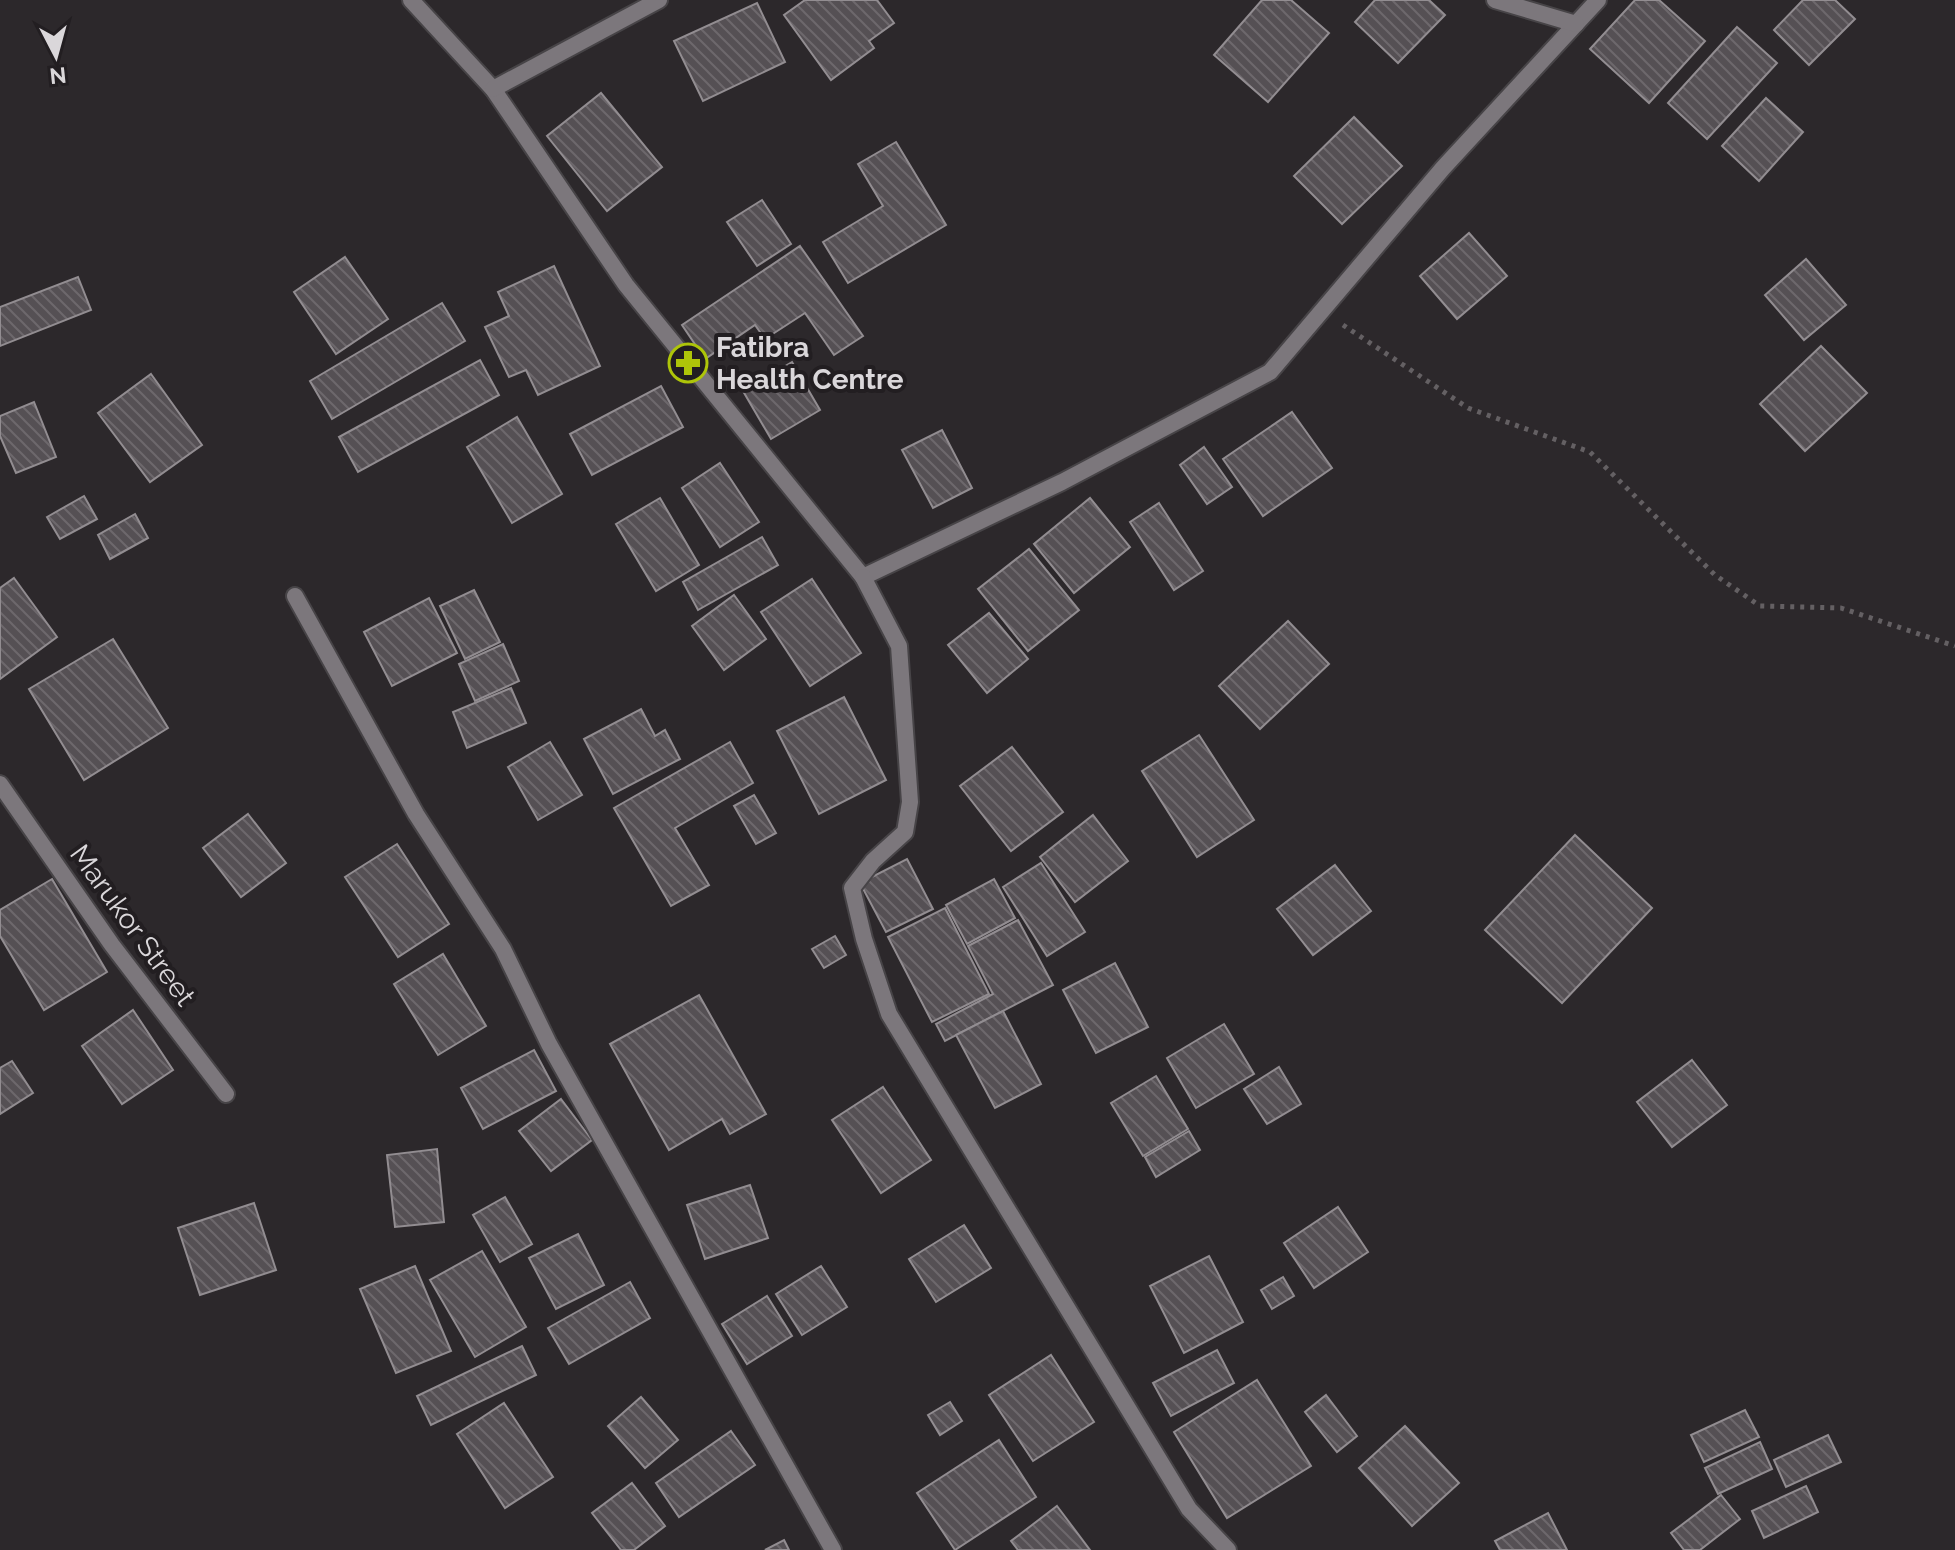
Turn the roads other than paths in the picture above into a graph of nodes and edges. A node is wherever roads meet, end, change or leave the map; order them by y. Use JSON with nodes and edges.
{"nodes":[{"id":1,"x":411,"y":0,"type":"edge"},
{"id":2,"x":659,"y":0,"type":"edge"},
{"id":3,"x":1495,"y":0,"type":"edge"},
{"id":4,"x":1598,"y":0,"type":"edge"},
{"id":5,"x":1576,"y":24,"type":"junction"},
{"id":6,"x":493,"y":89,"type":"junction"},
{"id":7,"x":863,"y":577,"type":"junction"},
{"id":8,"x":295,"y":596,"type":"dead end"},
{"id":9,"x":0,"y":784,"type":"edge"},
{"id":10,"x":226,"y":1094,"type":"dead end"},
{"id":11,"x":833,"y":1550,"type":"edge"},
{"id":12,"x":1228,"y":1550,"type":"edge"}],
"edges":[{"from":1,"to":6,"type":"street"},
{"from":2,"to":6,"type":"street"},
{"from":3,"to":5,"type":"street"},
{"from":4,"to":5,"type":"street"},
{"from":5,"to":7,"type":"street"},
{"from":6,"to":7,"type":"street"},
{"from":7,"to":12,"type":"street"},
{"from":8,"to":11,"type":"street"},
{"from":9,"to":10,"type":"street","name":"Marukor Street"}]}
